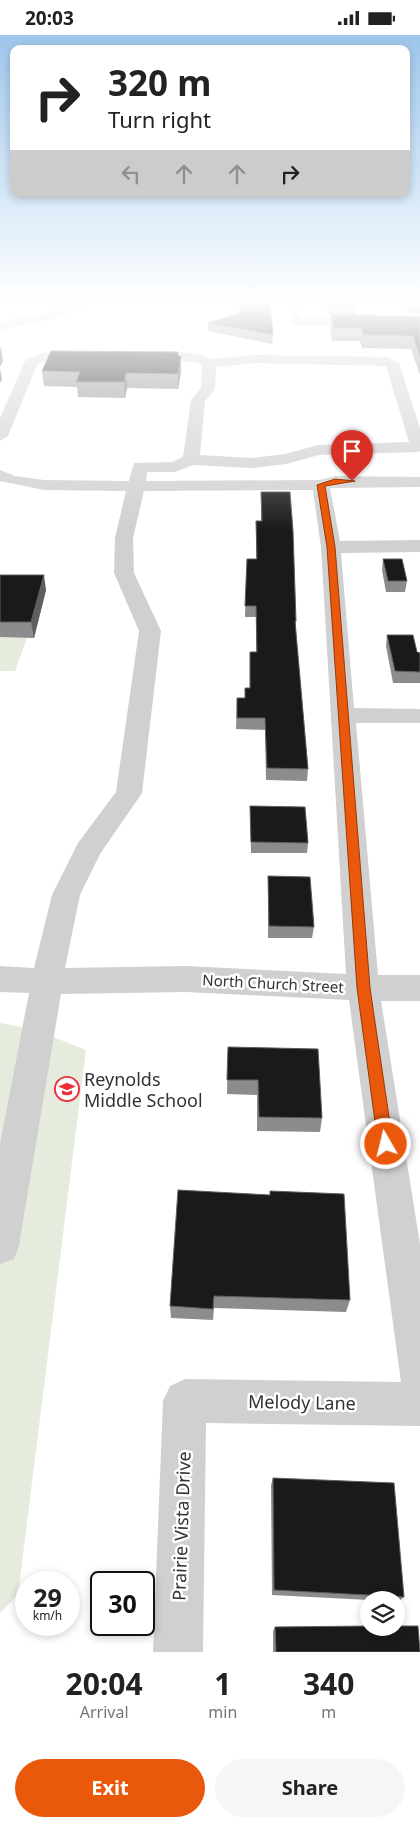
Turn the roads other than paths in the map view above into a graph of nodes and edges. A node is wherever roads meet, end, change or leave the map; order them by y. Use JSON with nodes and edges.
{"nodes":[{"id":1,"x":24,"y":378,"type":"edge"},
{"id":2,"x":208,"y":378,"type":"edge"},
{"id":3,"x":397,"y":378,"type":"edge"},
{"id":4,"x":0,"y":436,"type":"edge"},
{"id":5,"x":419,"y":454,"type":"edge"},
{"id":6,"x":191,"y":460,"type":"junction"},
{"id":7,"x":0,"y":475,"type":"edge"},
{"id":8,"x":420,"y":482,"type":"edge"},
{"id":9,"x":136,"y":485,"type":"junction"},
{"id":10,"x":321,"y":485,"type":"junction"},
{"id":11,"x":420,"y":546,"type":"edge"},
{"id":12,"x":331,"y":547,"type":"junction"},
{"id":13,"x":345,"y":715,"type":"junction"},
{"id":14,"x":420,"y":716,"type":"edge"},
{"id":15,"x":0,"y":979,"type":"edge"},
{"id":16,"x":47,"y":981,"type":"junction"},
{"id":17,"x":363,"y":988,"type":"junction"},
{"id":18,"x":420,"y":988,"type":"edge"},
{"id":19,"x":0,"y":1245,"type":"edge"},
{"id":20,"x":420,"y":1377,"type":"edge"},
{"id":21,"x":184,"y":1401,"type":"joint"},
{"id":22,"x":420,"y":1404,"type":"edge"},
{"id":23,"x":178,"y":1652,"type":"edge"}],
"edges":[{"from":1,"to":4,"type":"street"},
{"from":2,"to":6,"type":"street"},
{"from":3,"to":5,"type":"street"},
{"from":5,"to":6,"type":"street"},
{"from":5,"to":10,"type":"street"},
{"from":6,"to":9,"type":"street"},
{"from":7,"to":9,"type":"street"},
{"from":8,"to":10,"type":"street"},
{"from":9,"to":10,"type":"street"},
{"from":9,"to":16,"type":"street"},
{"from":10,"to":12,"type":"street"},
{"from":11,"to":12,"type":"street"},
{"from":12,"to":13,"type":"street"},
{"from":13,"to":14,"type":"street"},
{"from":13,"to":17,"type":"street"},
{"from":15,"to":16,"type":"street","name":"North Church Street"},
{"from":16,"to":17,"type":"street","name":"North Church Street"},
{"from":16,"to":19,"type":"street"},
{"from":17,"to":18,"type":"street","name":"North Church Street"},
{"from":17,"to":20,"type":"street"},
{"from":21,"to":22,"type":"street","name":"Melody Lane"},
{"from":21,"to":23,"type":"street","name":"Prairie Vista Drive"}]}
